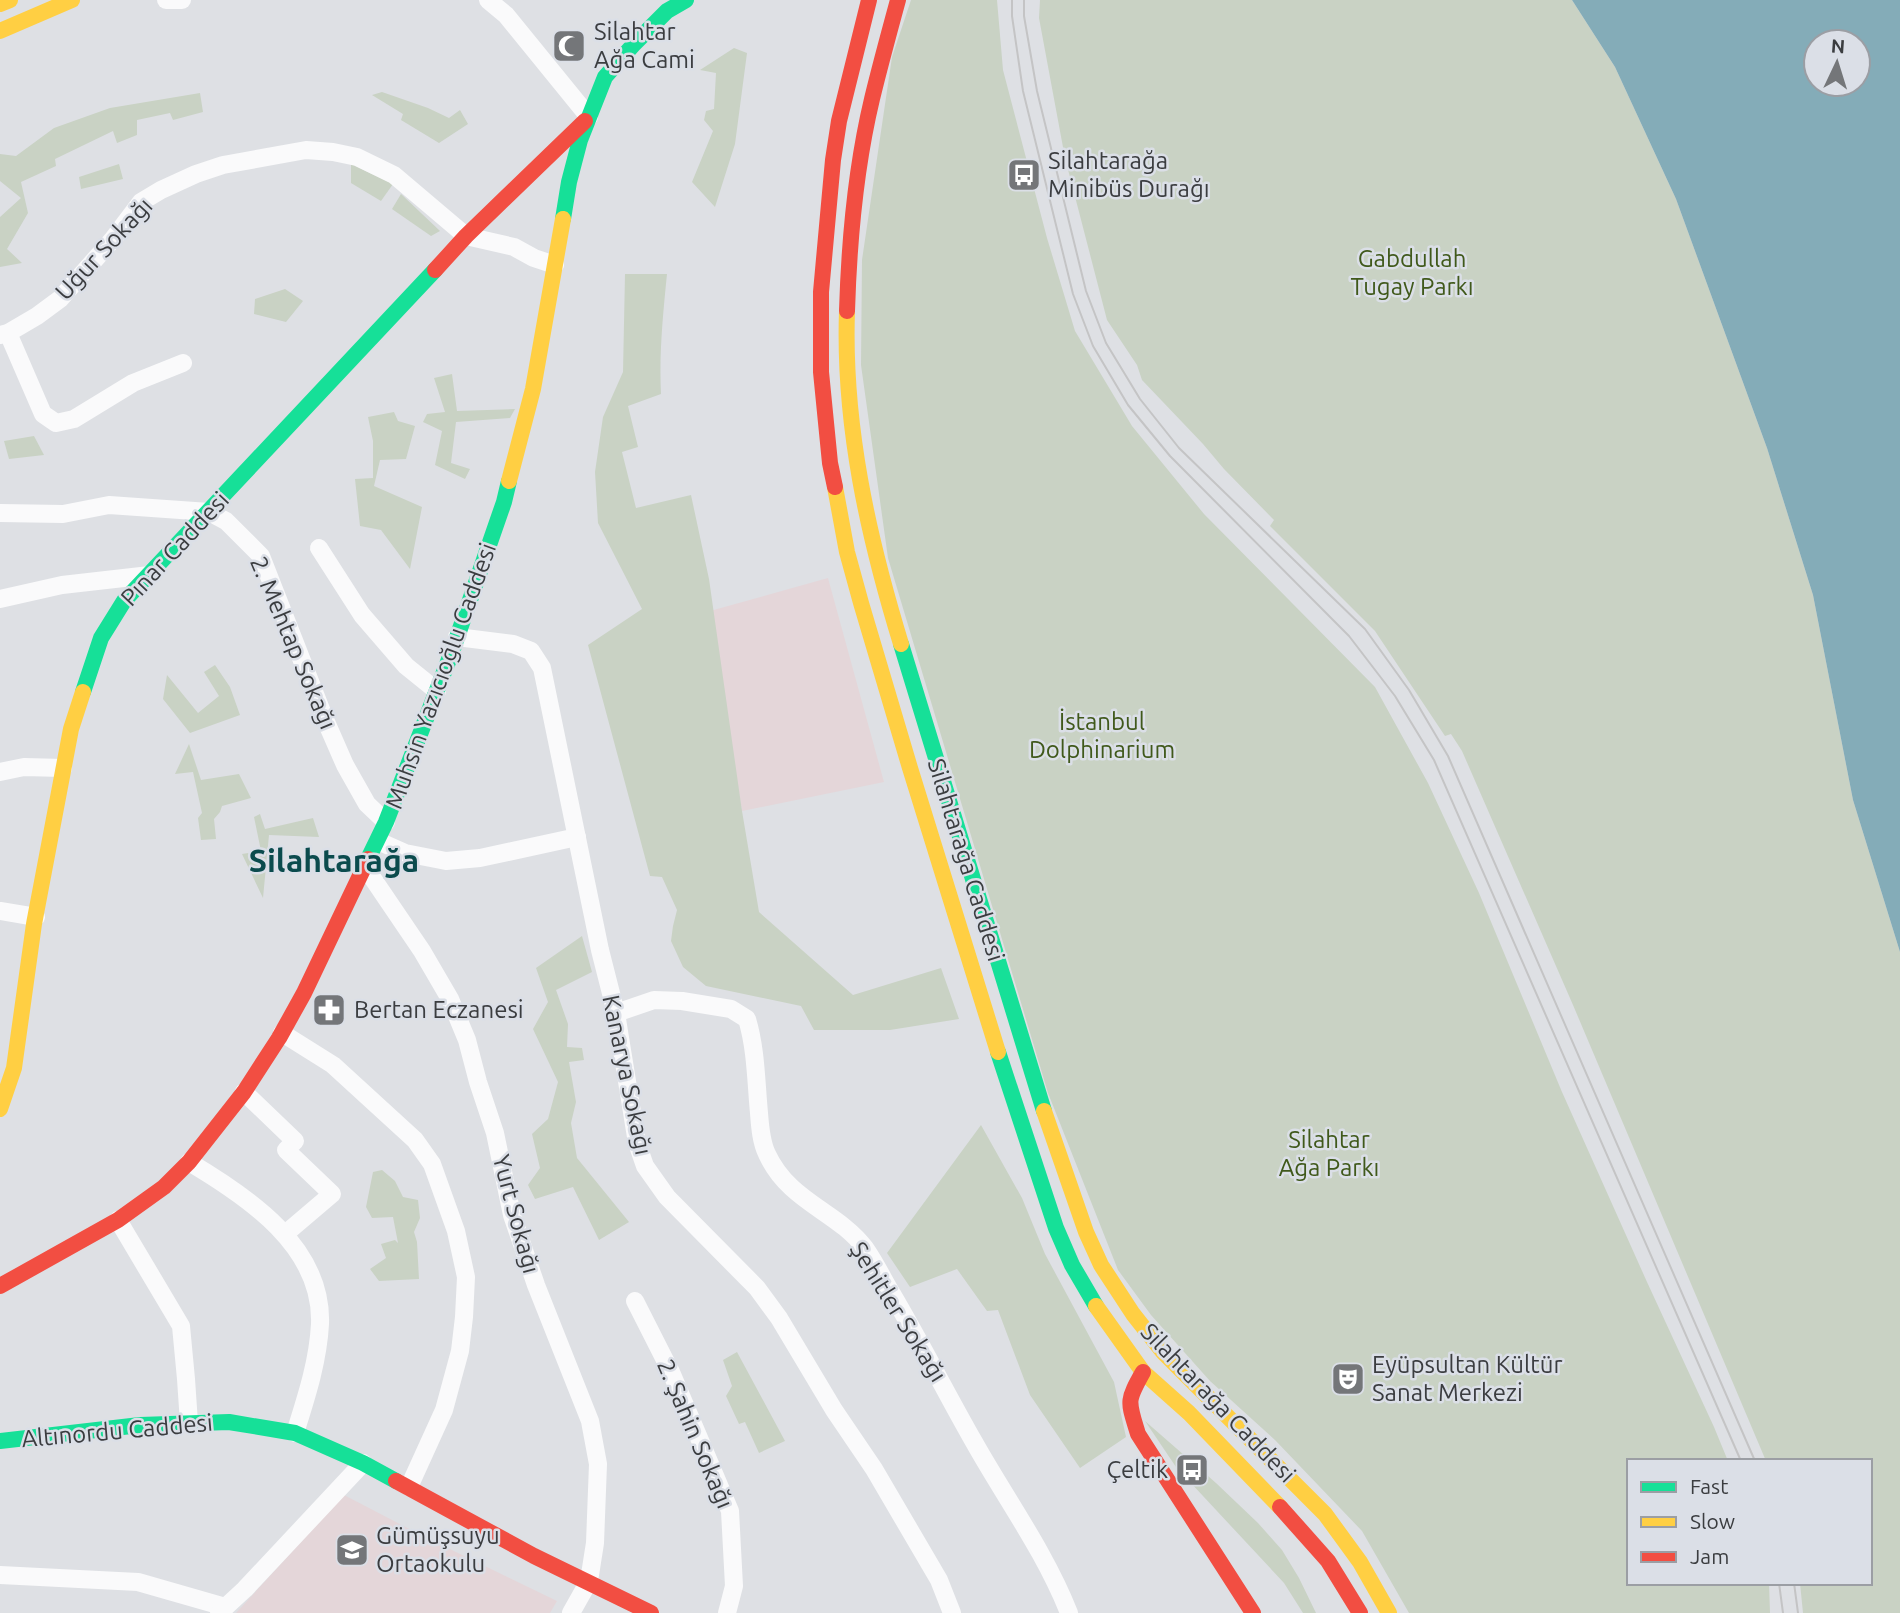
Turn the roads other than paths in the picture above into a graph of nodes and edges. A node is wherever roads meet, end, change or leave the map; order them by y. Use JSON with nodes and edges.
{"nodes":[{"id":1,"x":10,"y":0,"type":"edge"},
{"id":2,"x":72,"y":0,"type":"edge"},
{"id":3,"x":166,"y":0,"type":"edge"},
{"id":4,"x":182,"y":0,"type":"edge"},
{"id":5,"x":488,"y":0,"type":"edge"},
{"id":6,"x":686,"y":0,"type":"edge"},
{"id":7,"x":869,"y":0,"type":"edge"},
{"id":8,"x":898,"y":0,"type":"edge"},
{"id":9,"x":0,"y":4,"type":"edge"},
{"id":10,"x":0,"y":31,"type":"edge"},
{"id":11,"x":589,"y":117,"type":"junction"},
{"id":12,"x":466,"y":236,"type":"junction"},
{"id":13,"x":555,"y":265,"type":"junction"},
{"id":14,"x":4,"y":334,"type":"edge"},
{"id":15,"x":183,"y":363,"type":"dead end"},
{"id":16,"x":209,"y":512,"type":"junction"},
{"id":17,"x":0,"y":513,"type":"edge"},
{"id":18,"x":318,"y":548,"type":"dead end"},
{"id":19,"x":150,"y":575,"type":"junction"},
{"id":20,"x":0,"y":599,"type":"edge"},
{"id":21,"x":457,"y":637,"type":"junction"},
{"id":22,"x":437,"y":691,"type":"junction"},
{"id":23,"x":63,"y":768,"type":"junction"},
{"id":24,"x":0,"y":772,"type":"edge"},
{"id":25,"x":386,"y":822,"type":"junction"},
{"id":26,"x":577,"y":838,"type":"junction"},
{"id":27,"x":377,"y":841,"type":"junction"},
{"id":28,"x":365,"y":867,"type":"junction"},
{"id":29,"x":0,"y":911,"type":"edge"},
{"id":30,"x":36,"y":917,"type":"junction"},
{"id":31,"x":616,"y":1013,"type":"junction"},
{"id":32,"x":282,"y":1032,"type":"junction"},
{"id":33,"x":244,"y":1092,"type":"junction"},
{"id":34,"x":0,"y":1109,"type":"edge"},
{"id":35,"x":189,"y":1162,"type":"junction"},
{"id":36,"x":118,"y":1220,"type":"junction"},
{"id":37,"x":285,"y":1234,"type":"junction"},
{"id":38,"x":0,"y":1286,"type":"edge"},
{"id":39,"x":635,"y":1301,"type":"dead end"},
{"id":40,"x":1143,"y":1373,"type":"junction"},
{"id":41,"x":189,"y":1423,"type":"junction"},
{"id":42,"x":295,"y":1433,"type":"junction"},
{"id":43,"x":0,"y":1441,"type":"edge"},
{"id":44,"x":363,"y":1462,"type":"junction"},
{"id":45,"x":409,"y":1487,"type":"junction"},
{"id":46,"x":0,"y":1575,"type":"edge"},
{"id":47,"x":589,"y":1581,"type":"junction"},
{"id":48,"x":222,"y":1610,"type":"edge"},
{"id":49,"x":570,"y":1613,"type":"edge"},
{"id":50,"x":651,"y":1613,"type":"edge"},
{"id":51,"x":727,"y":1613,"type":"edge"},
{"id":52,"x":952,"y":1613,"type":"edge"},
{"id":53,"x":1069,"y":1613,"type":"edge"},
{"id":54,"x":1253,"y":1613,"type":"edge"},
{"id":55,"x":1360,"y":1613,"type":"edge"},
{"id":56,"x":1389,"y":1613,"type":"edge"}],
"edges":[{"from":1,"to":9,"type":"main road"},
{"from":2,"to":10,"type":"main road"},
{"from":3,"to":4,"type":"street"},
{"from":5,"to":11,"type":"street"},
{"from":6,"to":11,"type":"main road","name":"Muhsin Yazıcıoğlu Caddesi"},
{"from":7,"to":40,"type":"main road","name":"Silahtarağa Caddesi"},
{"from":8,"to":56,"type":"main road","name":"Silahtarağa Caddesi"},
{"from":11,"to":12,"type":"main road","name":"Pınar Caddesi"},
{"from":11,"to":13,"type":"main road","name":"Muhsin Yazıcıoğlu Caddesi"},
{"from":12,"to":13,"type":"street","name":"Uğur Sokağı"},
{"from":12,"to":14,"type":"street","name":"Uğur Sokağı"},
{"from":12,"to":16,"type":"main road","name":"Pınar Caddesi"},
{"from":13,"to":21,"type":"main road","name":"Muhsin Yazıcıoğlu Caddesi"},
{"from":14,"to":15,"type":"street"},
{"from":16,"to":17,"type":"street"},
{"from":16,"to":19,"type":"main road","name":"Pınar Caddesi"},
{"from":16,"to":25,"type":"street","name":"2. Mehtap Sokağı"},
{"from":18,"to":22,"type":"street"},
{"from":19,"to":20,"type":"street"},
{"from":19,"to":23,"type":"main road","name":"Pınar Caddesi"},
{"from":21,"to":22,"type":"main road","name":"Muhsin Yazıcıoğlu Caddesi"},
{"from":21,"to":26,"type":"street","name":"Kanarya Sokağı"},
{"from":22,"to":25,"type":"main road","name":"Muhsin Yazıcıoğlu Caddesi"},
{"from":23,"to":24,"type":"street"},
{"from":23,"to":30,"type":"main road","name":"Pınar Caddesi"},
{"from":25,"to":27,"type":"main road","name":"Muhsin Yazıcıoğlu Caddesi"},
{"from":26,"to":27,"type":"street"},
{"from":26,"to":31,"type":"street","name":"Kanarya Sokağı"},
{"from":27,"to":28,"type":"main road","name":"Muhsin Yazıcıoğlu Caddesi"},
{"from":28,"to":32,"type":"main road","name":"Muhsin Yazıcıoğlu Caddesi"},
{"from":28,"to":47,"type":"street","name":"Yurt Sokağı"},
{"from":29,"to":30,"type":"street"},
{"from":30,"to":34,"type":"main road","name":"Pınar Caddesi"},
{"from":31,"to":52,"type":"street","name":"Kanarya Sokağı"},
{"from":31,"to":53,"type":"street","name":"Şehitler Sokağı"},
{"from":32,"to":33,"type":"main road","name":"Muhsin Yazıcıoğlu Caddesi"},
{"from":32,"to":45,"type":"street"},
{"from":33,"to":35,"type":"main road","name":"Muhsin Yazıcıoğlu Caddesi"},
{"from":33,"to":37,"type":"street"},
{"from":35,"to":36,"type":"main road","name":"Muhsin Yazıcıoğlu Caddesi"},
{"from":35,"to":37,"type":"street"},
{"from":36,"to":38,"type":"main road","name":"Muhsin Yazıcıoğlu Caddesi"},
{"from":36,"to":41,"type":"street"},
{"from":37,"to":42,"type":"street"},
{"from":39,"to":51,"type":"street","name":"2. Şahin Sokağı"},
{"from":40,"to":54,"type":"main road"},
{"from":40,"to":55,"type":"main road","name":"Silahtarağa Caddesi"},
{"from":41,"to":42,"type":"main road","name":"Altınordu Caddesi"},
{"from":41,"to":43,"type":"main road","name":"Altınordu Caddesi"},
{"from":42,"to":44,"type":"main road","name":"Altınordu Caddesi"},
{"from":44,"to":45,"type":"main road","name":"Altınordu Caddesi"},
{"from":44,"to":48,"type":"street"},
{"from":45,"to":47,"type":"main road","name":"Altınordu Caddesi"},
{"from":46,"to":48,"type":"street"},
{"from":47,"to":49,"type":"street"},
{"from":47,"to":50,"type":"main road","name":"Altınordu Caddesi"}]}
